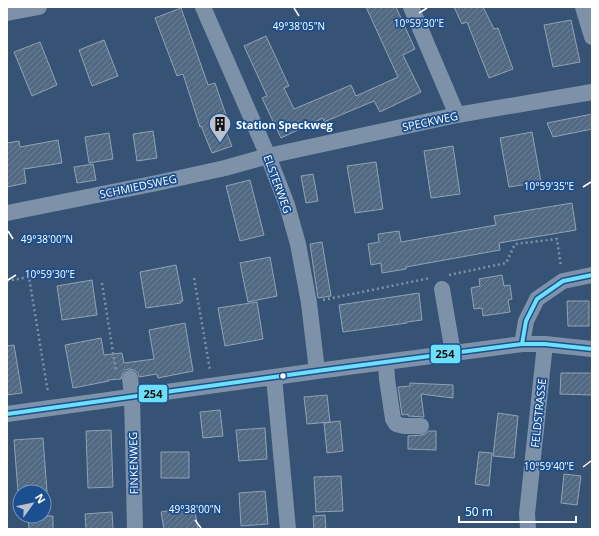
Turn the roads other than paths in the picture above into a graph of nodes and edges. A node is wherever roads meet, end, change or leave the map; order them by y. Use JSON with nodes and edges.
{"nodes":[{"id":1,"x":39,"y":7,"type":"edge"},
{"id":2,"x":203,"y":7,"type":"edge"},
{"id":3,"x":411,"y":7,"type":"edge"},
{"id":4,"x":583,"y":7,"type":"edge"},
{"id":5,"x":7,"y":13,"type":"edge"},
{"id":6,"x":592,"y":37,"type":"edge"},
{"id":7,"x":592,"y":92,"type":"edge"},
{"id":8,"x":457,"y":115,"type":"junction"},
{"id":9,"x":268,"y":156,"type":"junction"},
{"id":10,"x":7,"y":213,"type":"edge"},
{"id":11,"x":592,"y":276,"type":"edge"},
{"id":12,"x":444,"y":282,"type":"road end"},
{"id":13,"x":522,"y":344,"type":"junction"},
{"id":14,"x":545,"y":344,"type":"junction"},
{"id":15,"x":592,"y":349,"type":"edge"},
{"id":16,"x":453,"y":353,"type":"junction"},
{"id":17,"x":386,"y":362,"type":"junction"},
{"id":18,"x":317,"y":371,"type":"junction"},
{"id":19,"x":274,"y":377,"type":"junction"},
{"id":20,"x":130,"y":378,"type":"dead end"},
{"id":21,"x":126,"y":397,"type":"junction"},
{"id":22,"x":7,"y":414,"type":"edge"},
{"id":23,"x":421,"y":426,"type":"dead end"},
{"id":24,"x":135,"y":529,"type":"edge"},
{"id":25,"x":288,"y":529,"type":"edge"},
{"id":26,"x":528,"y":529,"type":"edge"}],
"edges":[{"from":1,"to":5,"type":"street"},
{"from":2,"to":9,"type":"street","name":"ELSTERWEG"},
{"from":3,"to":8,"type":"street"},
{"from":4,"to":6,"type":"street"},
{"from":7,"to":8,"type":"street","name":"SPECKWEG"},
{"from":8,"to":9,"type":"street","name":"SPECKWEG"},
{"from":9,"to":10,"type":"street","name":"SCHMIEDSWEG"},
{"from":9,"to":18,"type":"street","name":"ELSTERWEG"},
{"from":11,"to":13,"type":"street"},
{"from":12,"to":16,"type":"street"},
{"from":13,"to":14,"type":"street"},
{"from":13,"to":16,"type":"street"},
{"from":14,"to":15,"type":"street"},
{"from":14,"to":26,"type":"street","name":"FELDSTRASSE"},
{"from":16,"to":17,"type":"street"},
{"from":17,"to":18,"type":"street"},
{"from":17,"to":23,"type":"street"},
{"from":18,"to":19,"type":"street"},
{"from":19,"to":21,"type":"street"},
{"from":19,"to":25,"type":"street"},
{"from":20,"to":21,"type":"street","name":"FINKENWEG"},
{"from":21,"to":22,"type":"street"},
{"from":21,"to":24,"type":"street","name":"FINKENWEG"}]}
